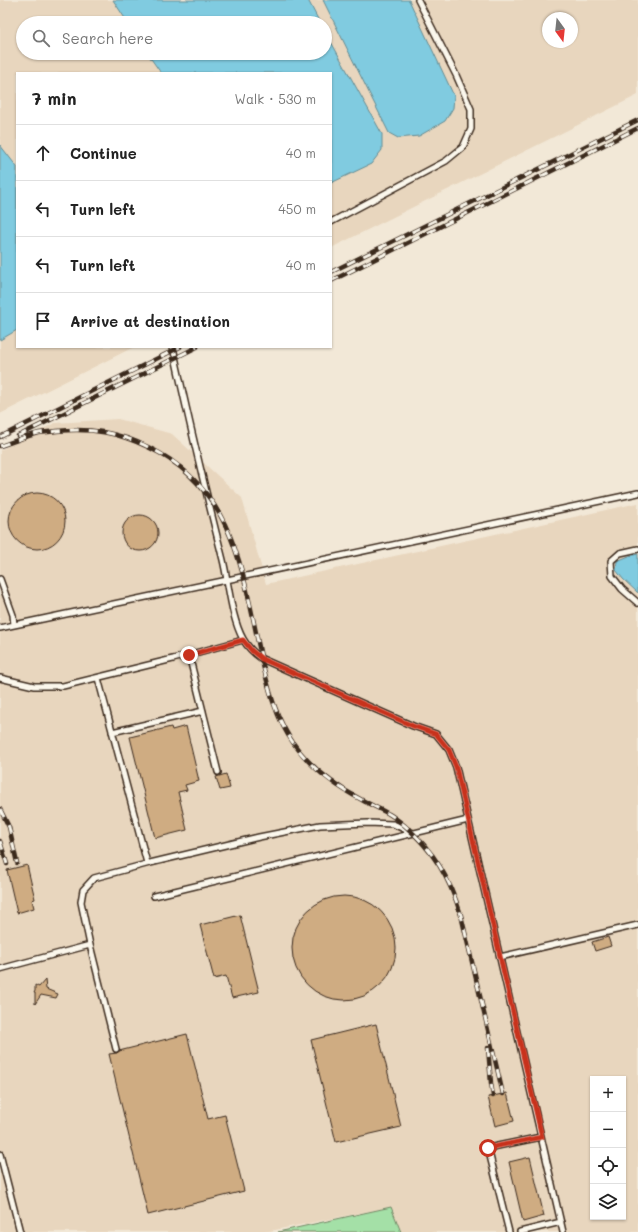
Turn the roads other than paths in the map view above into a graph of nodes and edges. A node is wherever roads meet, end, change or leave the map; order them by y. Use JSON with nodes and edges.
{"nodes":[{"id":1,"x":418,"y":0,"type":"edge"},
{"id":2,"x":332,"y":221,"type":"edge"},
{"id":3,"x":173,"y":348,"type":"edge"},
{"id":4,"x":638,"y":493,"type":"edge"},
{"id":5,"x":638,"y":549,"type":"edge"},
{"id":6,"x":0,"y":579,"type":"edge"},
{"id":7,"x":227,"y":580,"type":"junction"},
{"id":8,"x":638,"y":603,"type":"edge"},
{"id":9,"x":14,"y":625,"type":"junction"},
{"id":10,"x":0,"y":628,"type":"edge"},
{"id":11,"x":243,"y":640,"type":"junction"},
{"id":12,"x":189,"y":655,"type":"junction"},
{"id":13,"x":0,"y":678,"type":"edge"},
{"id":14,"x":98,"y":678,"type":"junction"},
{"id":15,"x":203,"y":711,"type":"junction"},
{"id":16,"x":112,"y":732,"type":"junction"},
{"id":17,"x":218,"y":772,"type":"dead end"},
{"id":18,"x":468,"y":820,"type":"junction"},
{"id":19,"x":412,"y":833,"type":"junction"},
{"id":20,"x":147,"y":864,"type":"junction"},
{"id":21,"x":154,"y":896,"type":"dead end"},
{"id":22,"x":638,"y":925,"type":"edge"},
{"id":23,"x":90,"y":945,"type":"junction"},
{"id":24,"x":500,"y":957,"type":"junction"},
{"id":25,"x":0,"y":969,"type":"edge"},
{"id":26,"x":116,"y":1049,"type":"dead end"},
{"id":27,"x":542,"y":1137,"type":"junction"},
{"id":28,"x":0,"y":1154,"type":"edge"},
{"id":29,"x":561,"y":1222,"type":"junction"},
{"id":30,"x":20,"y":1232,"type":"edge"},
{"id":31,"x":509,"y":1232,"type":"edge"},
{"id":32,"x":520,"y":1232,"type":"edge"},
{"id":33,"x":563,"y":1232,"type":"edge"}],
"edges":[{"from":1,"to":2,"type":"lane"},
{"from":3,"to":7,"type":"lane"},
{"from":4,"to":7,"type":"lane"},
{"from":5,"to":8,"type":"lane"},
{"from":6,"to":9,"type":"lane"},
{"from":7,"to":9,"type":"lane"},
{"from":7,"to":11,"type":"lane"},
{"from":9,"to":10,"type":"lane"},
{"from":11,"to":12,"type":"lane"},
{"from":11,"to":18,"type":"lane"},
{"from":12,"to":14,"type":"lane"},
{"from":12,"to":15,"type":"lane"},
{"from":13,"to":14,"type":"lane"},
{"from":14,"to":16,"type":"lane"},
{"from":15,"to":16,"type":"lane"},
{"from":15,"to":17,"type":"lane"},
{"from":16,"to":20,"type":"lane"},
{"from":18,"to":19,"type":"lane"},
{"from":18,"to":24,"type":"lane"},
{"from":19,"to":20,"type":"lane"},
{"from":19,"to":21,"type":"lane"},
{"from":20,"to":23,"type":"lane"},
{"from":22,"to":24,"type":"lane"},
{"from":23,"to":25,"type":"lane"},
{"from":23,"to":26,"type":"lane"},
{"from":24,"to":27,"type":"lane"},
{"from":27,"to":29,"type":"lane"},
{"from":27,"to":31,"type":"lane"},
{"from":28,"to":30,"type":"lane"},
{"from":29,"to":32,"type":"lane"},
{"from":29,"to":33,"type":"lane"}]}
